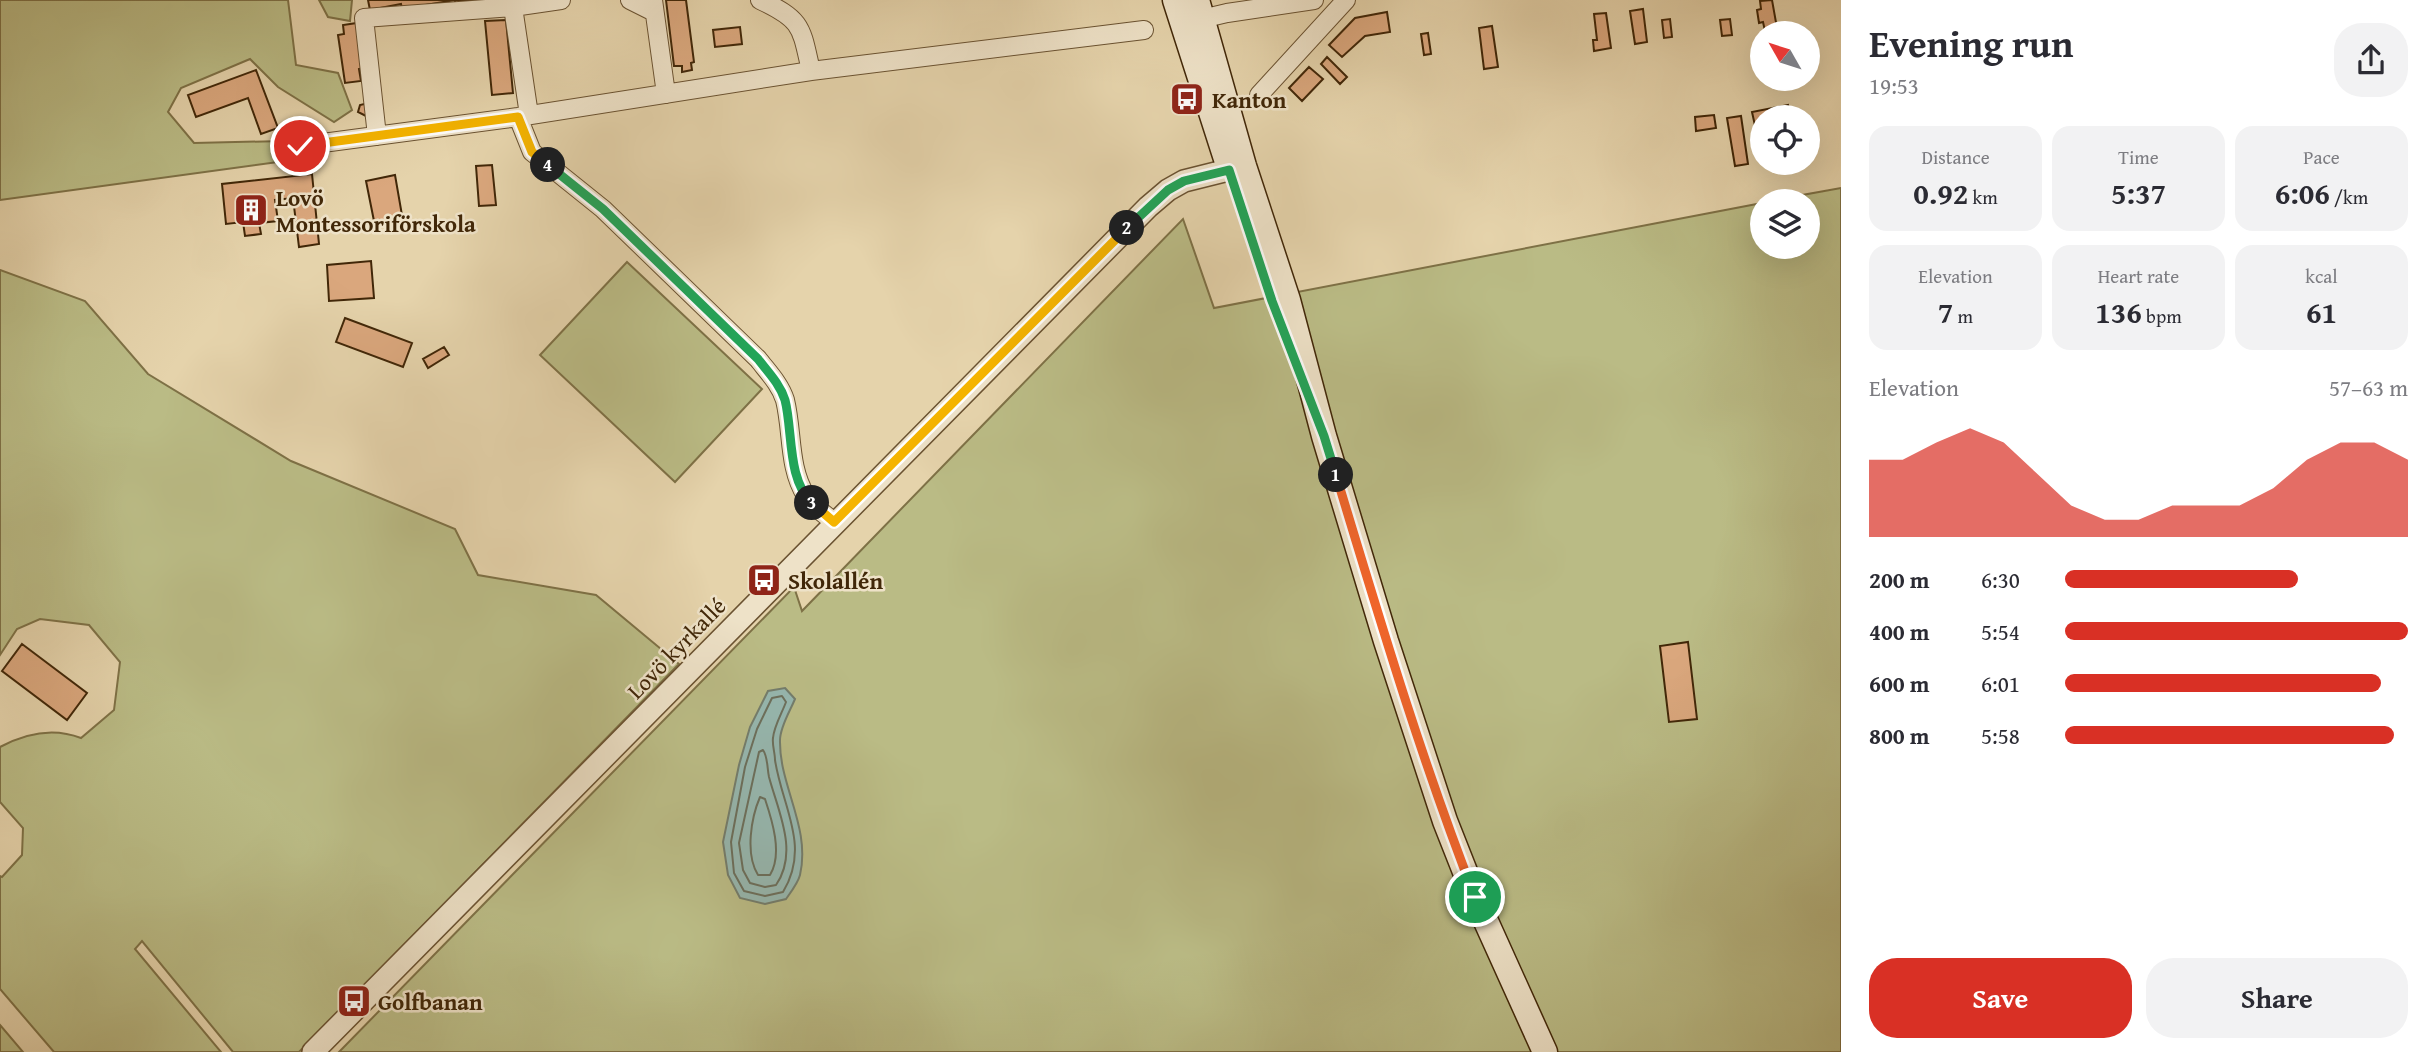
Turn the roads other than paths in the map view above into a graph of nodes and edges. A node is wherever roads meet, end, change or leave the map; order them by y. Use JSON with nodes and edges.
{"nodes":[{"id":1,"x":561,"y":0,"type":"edge"},
{"id":2,"x":630,"y":0,"type":"edge"},
{"id":3,"x":760,"y":0,"type":"edge"},
{"id":4,"x":1314,"y":0,"type":"edge"},
{"id":5,"x":1346,"y":0,"type":"edge"},
{"id":6,"x":654,"y":6,"type":"edge"},
{"id":7,"x":513,"y":7,"type":"junction"},
{"id":8,"x":1189,"y":11,"type":"edge"},
{"id":9,"x":1144,"y":30,"type":"dead end"},
{"id":10,"x":811,"y":71,"type":"junction"},
{"id":11,"x":666,"y":94,"type":"junction"},
{"id":12,"x":1259,"y":95,"type":"dead end"},
{"id":13,"x":524,"y":116,"type":"junction"},
{"id":14,"x":377,"y":136,"type":"junction"},
{"id":15,"x":300,"y":146,"type":"dead end"},
{"id":16,"x":1236,"y":168,"type":"junction"},
{"id":17,"x":834,"y":522,"type":"junction"},
{"id":18,"x":313,"y":1052,"type":"edge"},
{"id":19,"x":1545,"y":1052,"type":"edge"}],
"edges":[{"from":1,"to":7,"type":"street"},
{"from":2,"to":6,"type":"street"},
{"from":3,"to":10,"type":"street"},
{"from":4,"to":8,"type":"street"},
{"from":5,"to":12,"type":"street"},
{"from":6,"to":11,"type":"street"},
{"from":7,"to":13,"type":"street"},
{"from":7,"to":14,"type":"street"},
{"from":8,"to":16,"type":"main road"},
{"from":9,"to":10,"type":"street"},
{"from":10,"to":11,"type":"street"},
{"from":11,"to":13,"type":"street"},
{"from":13,"to":14,"type":"street"},
{"from":13,"to":17,"type":"street"},
{"from":14,"to":15,"type":"street"},
{"from":16,"to":17,"type":"street","name":"Lovö kyrkallé"},
{"from":16,"to":19,"type":"main road"},
{"from":17,"to":18,"type":"street","name":"Lovö kyrkallé"}]}
